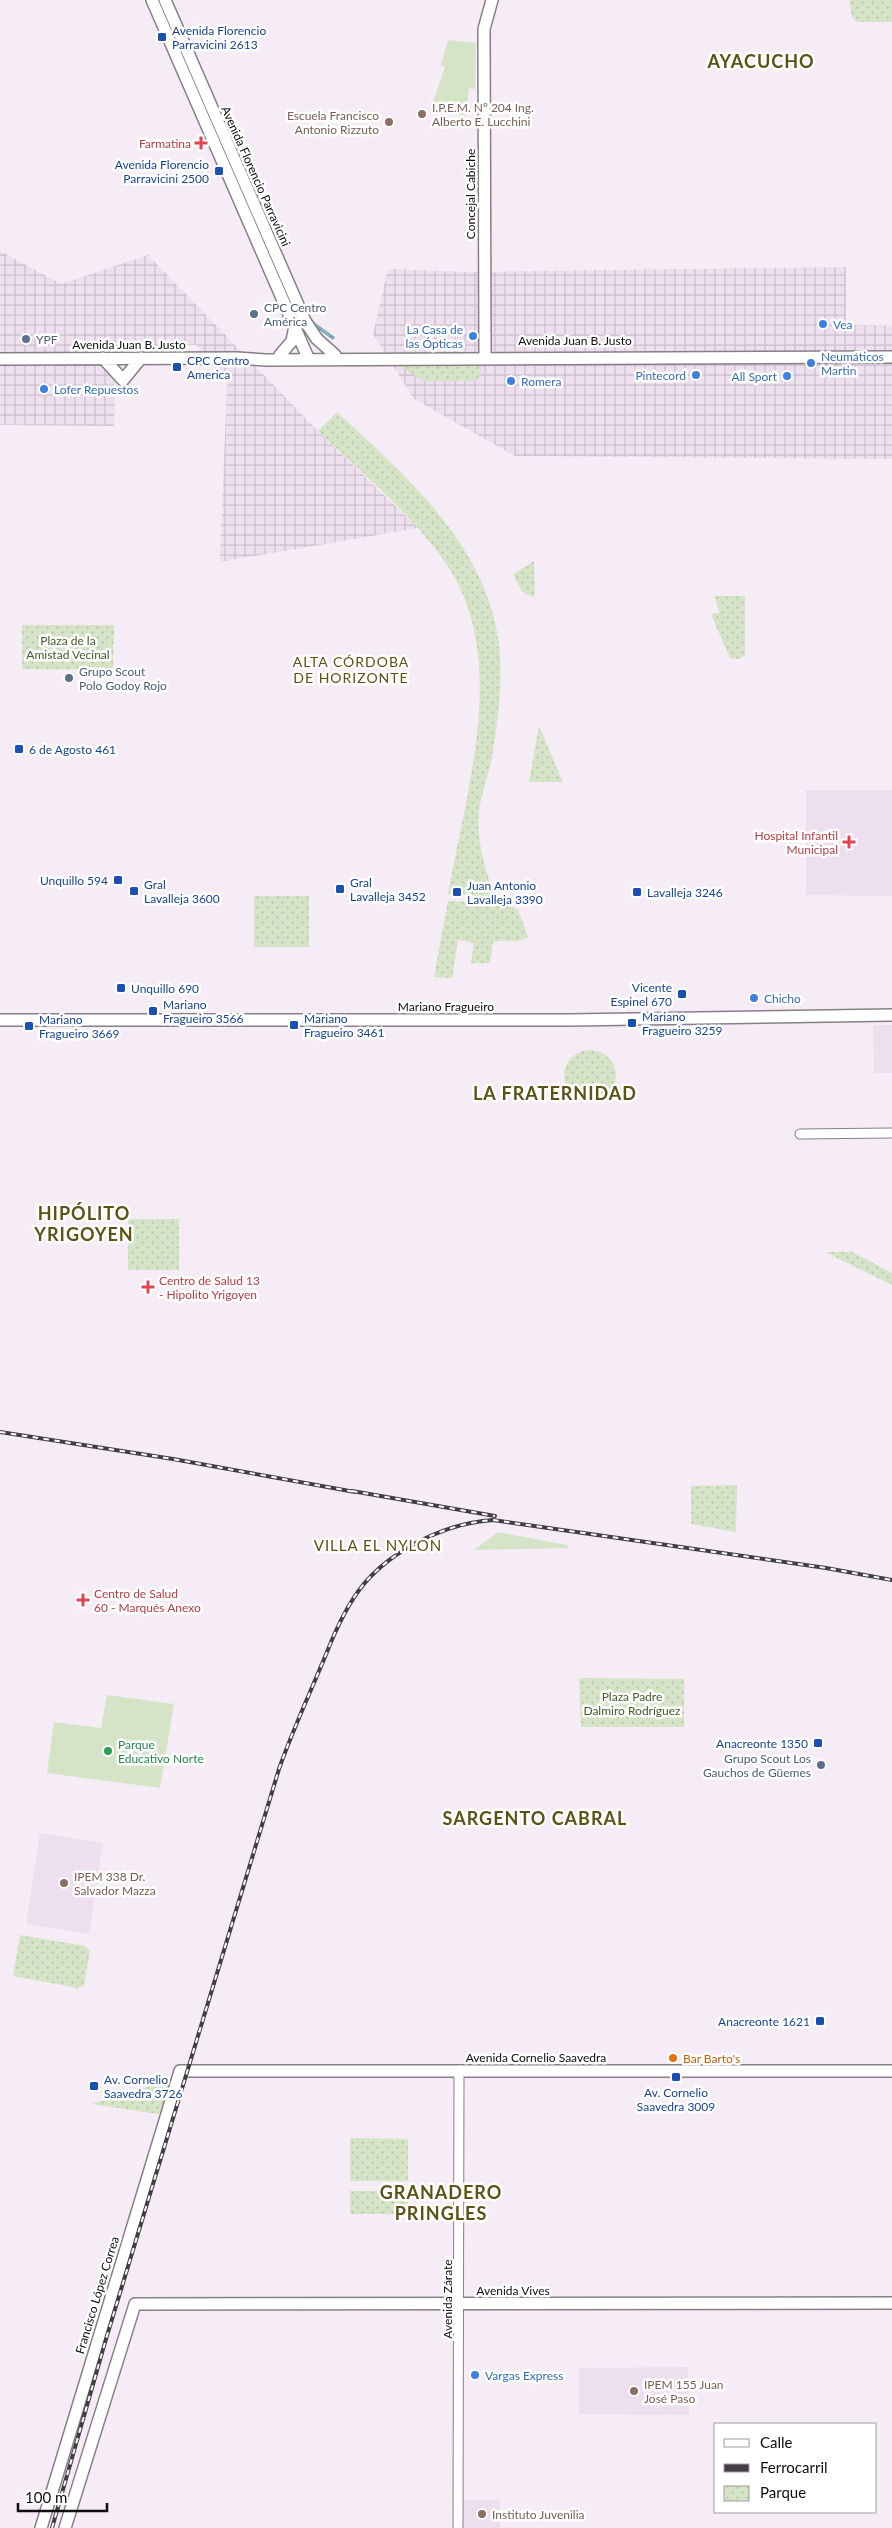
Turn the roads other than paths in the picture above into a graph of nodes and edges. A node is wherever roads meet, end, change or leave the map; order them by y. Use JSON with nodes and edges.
{"nodes":[{"id":1,"x":152,"y":0,"type":"edge"},
{"id":2,"x":165,"y":0,"type":"edge"},
{"id":3,"x":492,"y":0,"type":"edge"},
{"id":4,"x":295,"y":326,"type":"junction"},
{"id":5,"x":892,"y":353,"type":"edge"},
{"id":6,"x":280,"y":355,"type":"junction"},
{"id":7,"x":335,"y":355,"type":"junction"},
{"id":8,"x":485,"y":357,"type":"junction"},
{"id":9,"x":892,"y":357,"type":"edge"},
{"id":10,"x":103,"y":358,"type":"junction"},
{"id":11,"x":141,"y":358,"type":"junction"},
{"id":12,"x":258,"y":358,"type":"junction"},
{"id":13,"x":308,"y":358,"type":"junction"},
{"id":14,"x":0,"y":359,"type":"edge"},
{"id":15,"x":892,"y":1015,"type":"edge"},
{"id":16,"x":0,"y":1020,"type":"edge"},
{"id":17,"x":892,"y":1133,"type":"edge"},
{"id":18,"x":800,"y":1134,"type":"dead end"},
{"id":19,"x":459,"y":2070,"type":"junction"},
{"id":20,"x":180,"y":2071,"type":"joint"},
{"id":21,"x":892,"y":2071,"type":"edge"},
{"id":22,"x":892,"y":2303,"type":"edge"},
{"id":23,"x":459,"y":2304,"type":"junction"},
{"id":24,"x":41,"y":2528,"type":"edge"},
{"id":25,"x":65,"y":2528,"type":"edge"},
{"id":26,"x":458,"y":2528,"type":"edge"}],
"edges":[{"from":1,"to":4,"type":"main road","name":"Avenida Florencio Parravicini"},
{"from":2,"to":7,"type":"main road","name":"Avenida Florencio Parravicini"},
{"from":3,"to":8,"type":"main road","name":"Concejal Cabiche"},
{"from":4,"to":6,"type":"main road"},
{"from":4,"to":13,"type":"main road","name":"Avenida Florencio Parravicini"},
{"from":5,"to":8,"type":"main road","name":"Avenida Juan B. Justo"},
{"from":6,"to":12,"type":"main road","name":"Avenida Juan B. Justo"},
{"from":6,"to":13,"type":"main road","name":"Avenida Juan B. Justo"},
{"from":7,"to":8,"type":"main road","name":"Avenida Juan B. Justo"},
{"from":7,"to":13,"type":"main road","name":"Avenida Juan B. Justo"},
{"from":8,"to":9,"type":"main road","name":"Avenida Juan B. Justo"},
{"from":8,"to":13,"type":"main road","name":"Avenida Juan B. Justo"},
{"from":10,"to":11,"type":"main road","name":"Avenida Juan B. Justo"},
{"from":10,"to":11,"type":"main road"},
{"from":10,"to":14,"type":"main road","name":"Avenida Juan B. Justo"},
{"from":11,"to":12,"type":"main road","name":"Avenida Juan B. Justo"},
{"from":12,"to":13,"type":"main road","name":"Avenida Juan B. Justo"},
{"from":15,"to":16,"type":"main road","name":"Mariano Fragueiro"},
{"from":17,"to":18,"type":"street"},
{"from":19,"to":20,"type":"main road","name":"Avenida Cornelio Saavedra"},
{"from":19,"to":21,"type":"main road","name":"Avenida Cornelio Saavedra"},
{"from":19,"to":23,"type":"street","name":"Avenida Zárate"},
{"from":20,"to":24,"type":"main road","name":"Francisco López Correa"},
{"from":22,"to":23,"type":"main road","name":"Avenida Vives"},
{"from":23,"to":25,"type":"main road","name":"Avenida Vives"},
{"from":23,"to":26,"type":"street","name":"Avenida Zárate"}]}
